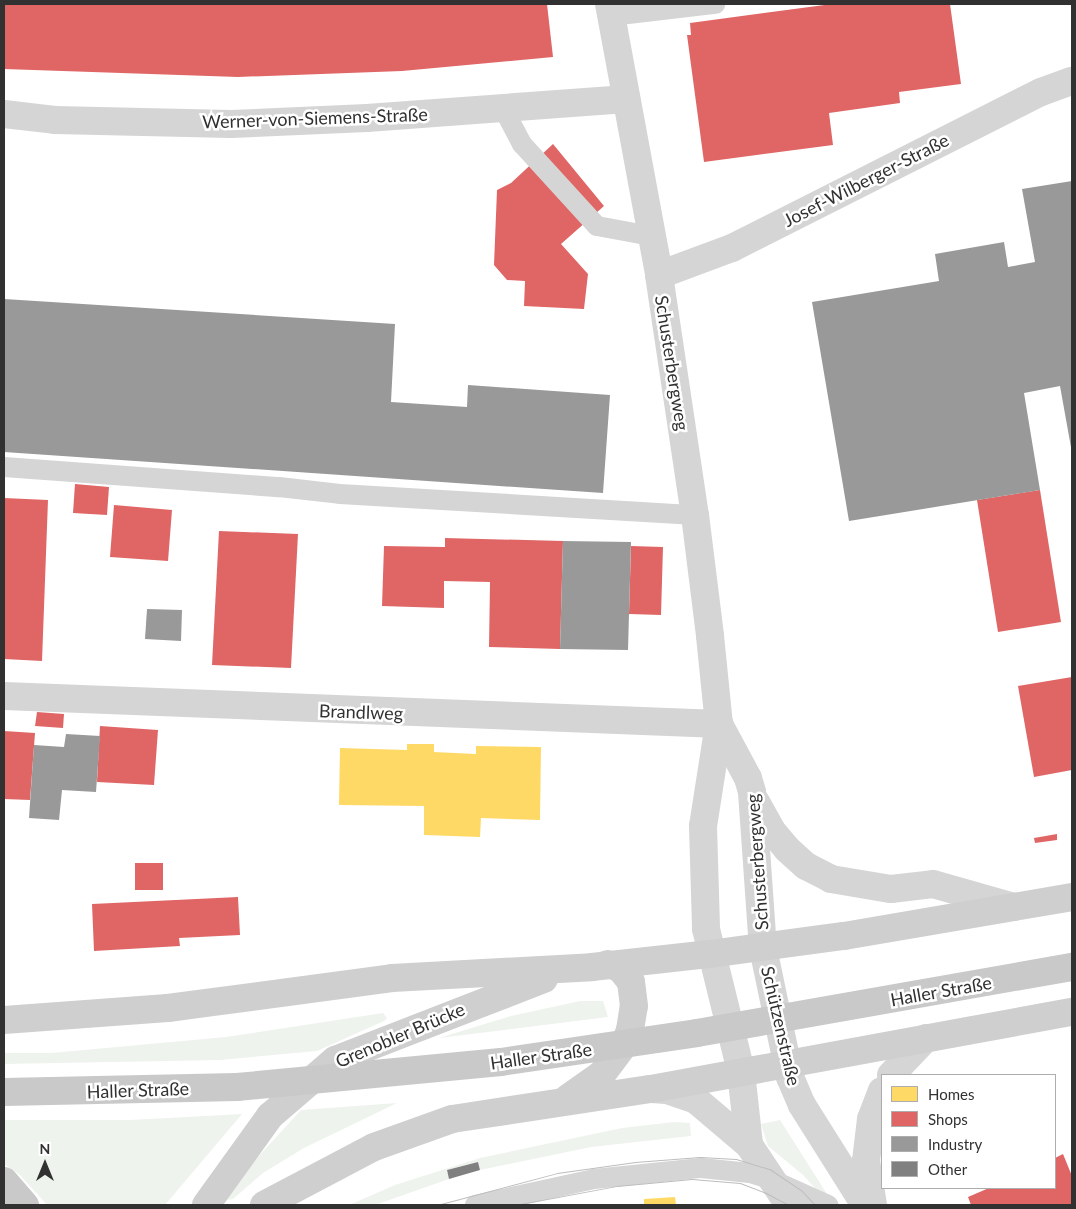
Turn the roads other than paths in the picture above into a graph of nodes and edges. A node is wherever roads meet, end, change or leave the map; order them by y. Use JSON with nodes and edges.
{"nodes":[{"id":1,"x":715,"y":4,"type":"edge"},
{"id":2,"x":610,"y":10,"type":"edge"},
{"id":3,"x":1072,"y":81,"type":"edge"},
{"id":4,"x":626,"y":98,"type":"junction"},
{"id":5,"x":503,"y":108,"type":"junction"},
{"id":6,"x":4,"y":114,"type":"edge"},
{"id":7,"x":651,"y":236,"type":"junction"},
{"id":8,"x":659,"y":275,"type":"junction"},
{"id":9,"x":4,"y":467,"type":"edge"},
{"id":10,"x":695,"y":515,"type":"junction"},
{"id":11,"x":4,"y":696,"type":"edge"},
{"id":12,"x":719,"y":724,"type":"junction"},
{"id":13,"x":752,"y":792,"type":"junction"},
{"id":14,"x":1072,"y":896,"type":"edge"},
{"id":15,"x":1014,"y":907,"type":"junction"},
{"id":16,"x":763,"y":948,"type":"junction"},
{"id":17,"x":710,"y":954,"type":"junction"},
{"id":18,"x":600,"y":966,"type":"junction"},
{"id":19,"x":1072,"y":966,"type":"edge"},
{"id":20,"x":1072,"y":1012,"type":"edge"},
{"id":21,"x":4,"y":1020,"type":"edge"},
{"id":22,"x":926,"y":1038,"type":"junction"},
{"id":23,"x":786,"y":1064,"type":"junction"},
{"id":24,"x":741,"y":1072,"type":"junction"},
{"id":25,"x":892,"y":1074,"type":"edge"},
{"id":26,"x":651,"y":1089,"type":"junction"},
{"id":27,"x":4,"y":1092,"type":"edge"},
{"id":28,"x":881,"y":1093,"type":"edge"},
{"id":29,"x":565,"y":1100,"type":"junction"},
{"id":30,"x":749,"y":1145,"type":"junction"},
{"id":31,"x":770,"y":1179,"type":"junction"},
{"id":32,"x":4,"y":1181,"type":"edge"},
{"id":33,"x":25,"y":1205,"type":"edge"},
{"id":34,"x":206,"y":1205,"type":"edge"},
{"id":35,"x":264,"y":1205,"type":"edge"},
{"id":36,"x":475,"y":1205,"type":"edge"},
{"id":37,"x":789,"y":1205,"type":"edge"},
{"id":38,"x":828,"y":1205,"type":"edge"},
{"id":39,"x":865,"y":1205,"type":"edge"},
{"id":40,"x":873,"y":1205,"type":"edge"}],
"edges":[{"from":1,"to":2,"type":"lane"},
{"from":2,"to":4,"type":"street","name":"Schusterbergweg"},
{"from":3,"to":8,"type":"street","name":"Josef-Wilberger-Straße"},
{"from":4,"to":5,"type":"street","name":"Werner-von-Siemens-Straße"},
{"from":4,"to":7,"type":"street","name":"Schusterbergweg"},
{"from":5,"to":6,"type":"street","name":"Werner-von-Siemens-Straße"},
{"from":5,"to":7,"type":"lane"},
{"from":7,"to":8,"type":"street","name":"Schusterbergweg"},
{"from":8,"to":10,"type":"street","name":"Schusterbergweg"},
{"from":9,"to":10,"type":"lane"},
{"from":10,"to":12,"type":"street","name":"Schusterbergweg"},
{"from":11,"to":12,"type":"street","name":"Brandlweg"},
{"from":12,"to":13,"type":"street","name":"Schusterbergweg"},
{"from":12,"to":17,"type":"street","name":"Schusterbergweg"},
{"from":13,"to":15,"type":"street"},
{"from":13,"to":16,"type":"street","name":"Schusterbergweg"},
{"from":14,"to":15,"type":"main road"},
{"from":15,"to":16,"type":"main road"},
{"from":16,"to":17,"type":"main road"},
{"from":16,"to":23,"type":"street","name":"Schützenstraße"},
{"from":17,"to":18,"type":"main road"},
{"from":17,"to":24,"type":"street"},
{"from":18,"to":21,"type":"main road"},
{"from":18,"to":29,"type":"main road"},
{"from":18,"to":34,"type":"main road","name":"Grenobler Brücke"},
{"from":19,"to":27,"type":"main road","name":"Haller Straße","bridge":true},
{"from":20,"to":22,"type":"main road"},
{"from":22,"to":23,"type":"main road"},
{"from":22,"to":25,"type":"street"},
{"from":23,"to":24,"type":"main road"},
{"from":23,"to":39,"type":"street","name":"Schützenstraße"},
{"from":24,"to":26,"type":"main road"},
{"from":24,"to":30,"type":"street"},
{"from":26,"to":29,"type":"main road"},
{"from":26,"to":30,"type":"street"},
{"from":28,"to":40,"type":"street"},
{"from":29,"to":35,"type":"main road"},
{"from":30,"to":31,"type":"street"},
{"from":31,"to":36,"type":"lane"},
{"from":31,"to":37,"type":"street"},
{"from":31,"to":38,"type":"lane"},
{"from":32,"to":33,"type":"main road"}]}
